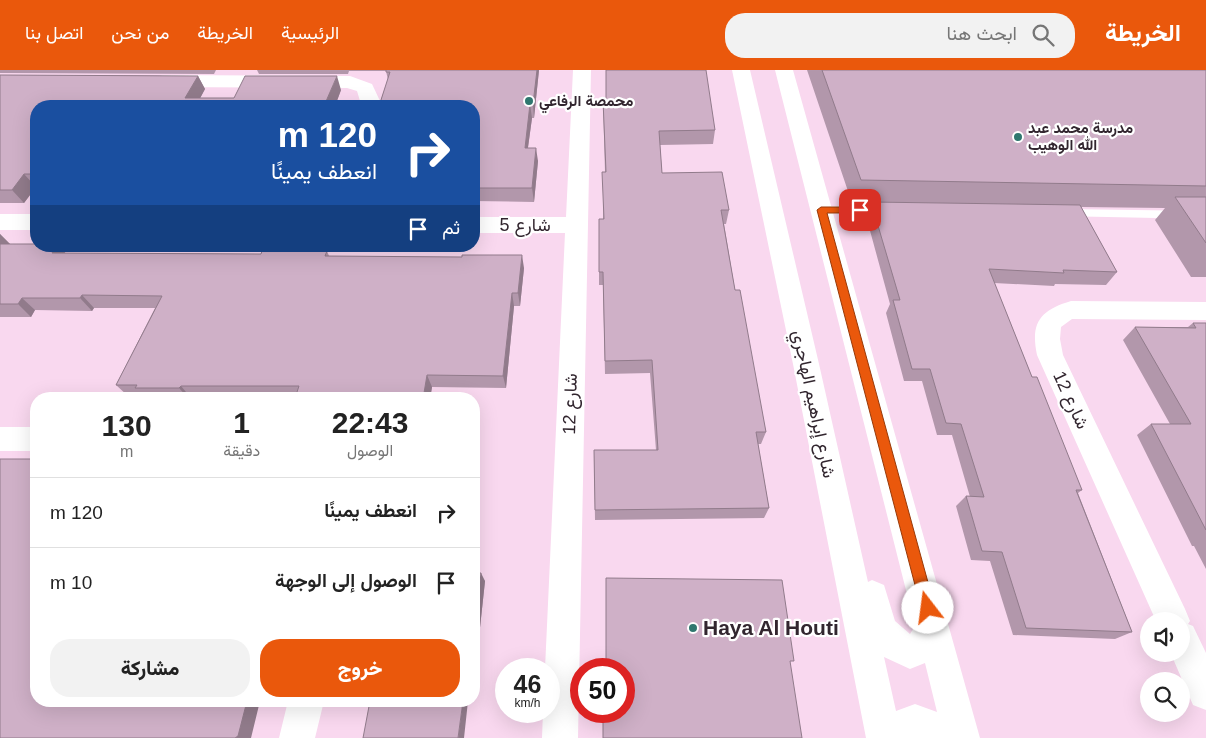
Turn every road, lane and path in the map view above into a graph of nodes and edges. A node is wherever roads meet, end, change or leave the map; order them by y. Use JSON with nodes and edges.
{"nodes":[{"id":1,"x":582,"y":70,"type":"edge"},
{"id":2,"x":741,"y":70,"type":"edge"},
{"id":3,"x":784,"y":70,"type":"edge"},
{"id":4,"x":150,"y":81,"type":"edge"},
{"id":5,"x":370,"y":100,"type":"edge"},
{"id":6,"x":821,"y":210,"type":"junction"},
{"id":7,"x":900,"y":211,"type":"edge"},
{"id":8,"x":1048,"y":213,"type":"edge"},
{"id":9,"x":1206,"y":215,"type":"edge"},
{"id":10,"x":0,"y":222,"type":"edge"},
{"id":11,"x":30,"y":222,"type":"edge"},
{"id":12,"x":480,"y":225,"type":"edge"},
{"id":13,"x":576,"y":225,"type":"junction"},
{"id":14,"x":1206,"y":311,"type":"edge"},
{"id":15,"x":806,"y":364,"type":"junction"},
{"id":16,"x":0,"y":439,"type":"edge"},
{"id":17,"x":30,"y":439,"type":"edge"},
{"id":18,"x":1169,"y":612,"type":"edge"},
{"id":19,"x":933,"y":628,"type":"junction"},
{"id":20,"x":1190,"y":657,"type":"edge"},
{"id":21,"x":1206,"y":692,"type":"edge"},
{"id":22,"x":305,"y":707,"type":"edge"},
{"id":23,"x":297,"y":738,"type":"edge"},
{"id":24,"x":560,"y":738,"type":"edge"},
{"id":25,"x":884,"y":738,"type":"edge"},
{"id":26,"x":893,"y":738,"type":"edge"},
{"id":27,"x":937,"y":738,"type":"edge"},
{"id":28,"x":962,"y":738,"type":"edge"}],
"edges":[{"from":1,"to":13,"type":"main road","name":"شارع 12"},
{"from":2,"to":15,"type":"main road","name":"شارع إبراهيم الهاجري"},
{"from":3,"to":6,"type":"main road"},
{"from":4,"to":5,"type":"main road"},
{"from":6,"to":7,"type":"lane"},
{"from":6,"to":19,"type":"main road"},
{"from":8,"to":9,"type":"lane"},
{"from":10,"to":11,"type":"main road"},
{"from":12,"to":13,"type":"main road","name":"شارع 5"},
{"from":13,"to":24,"type":"main road","name":"شارع 12"},
{"from":14,"to":18,"type":"main road","name":"شارع 12"},
{"from":15,"to":19,"type":"main road"},
{"from":15,"to":25,"type":"main road","name":"شارع إبراهيم الهاجري"},
{"from":16,"to":17,"type":"main road"},
{"from":19,"to":28,"type":"main road"},
{"from":20,"to":21,"type":"main road"},
{"from":22,"to":23,"type":"main road"},
{"from":26,"to":27,"type":"main road"}]}
